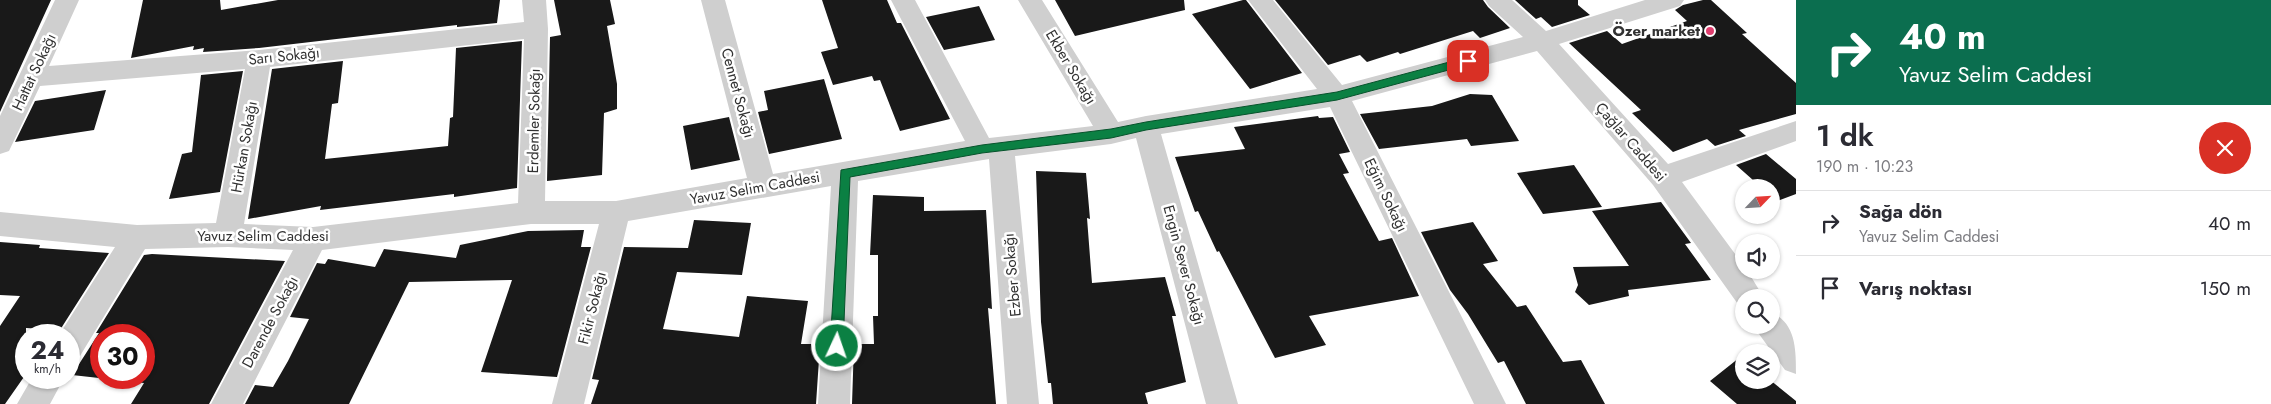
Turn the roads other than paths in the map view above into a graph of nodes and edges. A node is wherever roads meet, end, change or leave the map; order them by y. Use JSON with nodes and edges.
{"nodes":[{"id":1,"x":67,"y":0,"type":"edge"},
{"id":2,"x":534,"y":0,"type":"edge"},
{"id":3,"x":713,"y":0,"type":"edge"},
{"id":4,"x":903,"y":0,"type":"edge"},
{"id":5,"x":1030,"y":0,"type":"edge"},
{"id":6,"x":1260,"y":0,"type":"edge"},
{"id":7,"x":1497,"y":0,"type":"edge"},
{"id":8,"x":1672,"y":0,"type":"edge"},
{"id":9,"x":536,"y":30,"type":"junction"},
{"id":10,"x":1542,"y":41,"type":"junction"},
{"id":11,"x":259,"y":59,"type":"junction"},
{"id":12,"x":33,"y":78,"type":"junction"},
{"id":13,"x":1337,"y":96,"type":"junction"},
{"id":14,"x":1146,"y":126,"type":"junction"},
{"id":15,"x":1796,"y":131,"type":"edge"},
{"id":16,"x":1111,"y":134,"type":"junction"},
{"id":17,"x":0,"y":144,"type":"edge"},
{"id":18,"x":992,"y":148,"type":"junction"},
{"id":19,"x":845,"y":174,"type":"junction"},
{"id":20,"x":1663,"y":177,"type":"junction"},
{"id":21,"x":763,"y":186,"type":"junction"},
{"id":22,"x":616,"y":212,"type":"junction"},
{"id":23,"x":531,"y":213,"type":"junction"},
{"id":24,"x":0,"y":224,"type":"edge"},
{"id":25,"x":228,"y":235,"type":"junction"},
{"id":26,"x":137,"y":237,"type":"junction"},
{"id":27,"x":313,"y":239,"type":"junction"},
{"id":28,"x":1744,"y":289,"type":"edge"},
{"id":29,"x":80,"y":328,"type":"edge"},
{"id":30,"x":1777,"y":334,"type":"edge"},
{"id":31,"x":1796,"y":360,"type":"edge"},
{"id":32,"x":42,"y":389,"type":"edge"},
{"id":33,"x":32,"y":404,"type":"edge"},
{"id":34,"x":227,"y":404,"type":"edge"},
{"id":35,"x":568,"y":404,"type":"edge"},
{"id":36,"x":834,"y":404,"type":"edge"},
{"id":37,"x":1023,"y":404,"type":"edge"},
{"id":38,"x":1222,"y":404,"type":"edge"},
{"id":39,"x":1490,"y":404,"type":"edge"}],
"edges":[{"from":1,"to":12,"type":"street","name":"Hattat Sokağı"},
{"from":2,"to":9,"type":"street","name":"Erdemler Sokağı"},
{"from":3,"to":21,"type":"street","name":"Cennet Sokağı"},
{"from":4,"to":18,"type":"street","name":"Ezber Sokağı"},
{"from":5,"to":16,"type":"street","name":"Ekber Sokağı"},
{"from":6,"to":13,"type":"street","name":"Eğim Sokağı"},
{"from":7,"to":10,"type":"street","name":"Çağlar Caddesi"},
{"from":8,"to":10,"type":"street","name":"Yavuz Selim Caddesi"},
{"from":9,"to":11,"type":"street","name":"Sarı Sokağı"},
{"from":9,"to":23,"type":"street","name":"Erdemler Sokağı"},
{"from":10,"to":13,"type":"street","name":"Yavuz Selim Caddesi"},
{"from":10,"to":20,"type":"street","name":"Çağlar Caddesi"},
{"from":11,"to":12,"type":"street","name":"Sarı Sokağı"},
{"from":11,"to":25,"type":"street","name":"Hürkan Sokağı"},
{"from":12,"to":17,"type":"street","name":"Hattat Sokağı"},
{"from":13,"to":14,"type":"street","name":"Yavuz Selim Caddesi"},
{"from":13,"to":39,"type":"street","name":"Eğim Sokağı"},
{"from":14,"to":16,"type":"street","name":"Yavuz Selim Caddesi"},
{"from":14,"to":38,"type":"street","name":"Engin Sever Sokağı"},
{"from":15,"to":20,"type":"street"},
{"from":16,"to":18,"type":"street","name":"Yavuz Selim Caddesi"},
{"from":18,"to":19,"type":"street","name":"Yavuz Selim Caddesi"},
{"from":18,"to":37,"type":"street","name":"Ezber Sokağı"},
{"from":19,"to":21,"type":"street","name":"Yavuz Selim Caddesi"},
{"from":19,"to":36,"type":"street"},
{"from":20,"to":28,"type":"street","name":"Çağlar Caddesi"},
{"from":21,"to":22,"type":"street","name":"Yavuz Selim Caddesi"},
{"from":22,"to":23,"type":"street","name":"Yavuz Selim Caddesi"},
{"from":22,"to":35,"type":"street","name":"Fikir Sokağı"},
{"from":23,"to":27,"type":"street","name":"Yavuz Selim Caddesi"},
{"from":24,"to":26,"type":"street","name":"Yavuz Selim Caddesi"},
{"from":25,"to":26,"type":"street","name":"Yavuz Selim Caddesi"},
{"from":25,"to":27,"type":"street","name":"Yavuz Selim Caddesi"},
{"from":26,"to":29,"type":"street"},
{"from":27,"to":34,"type":"street","name":"Darende Sokağı"},
{"from":30,"to":31,"type":"street"},
{"from":32,"to":33,"type":"street"}]}
